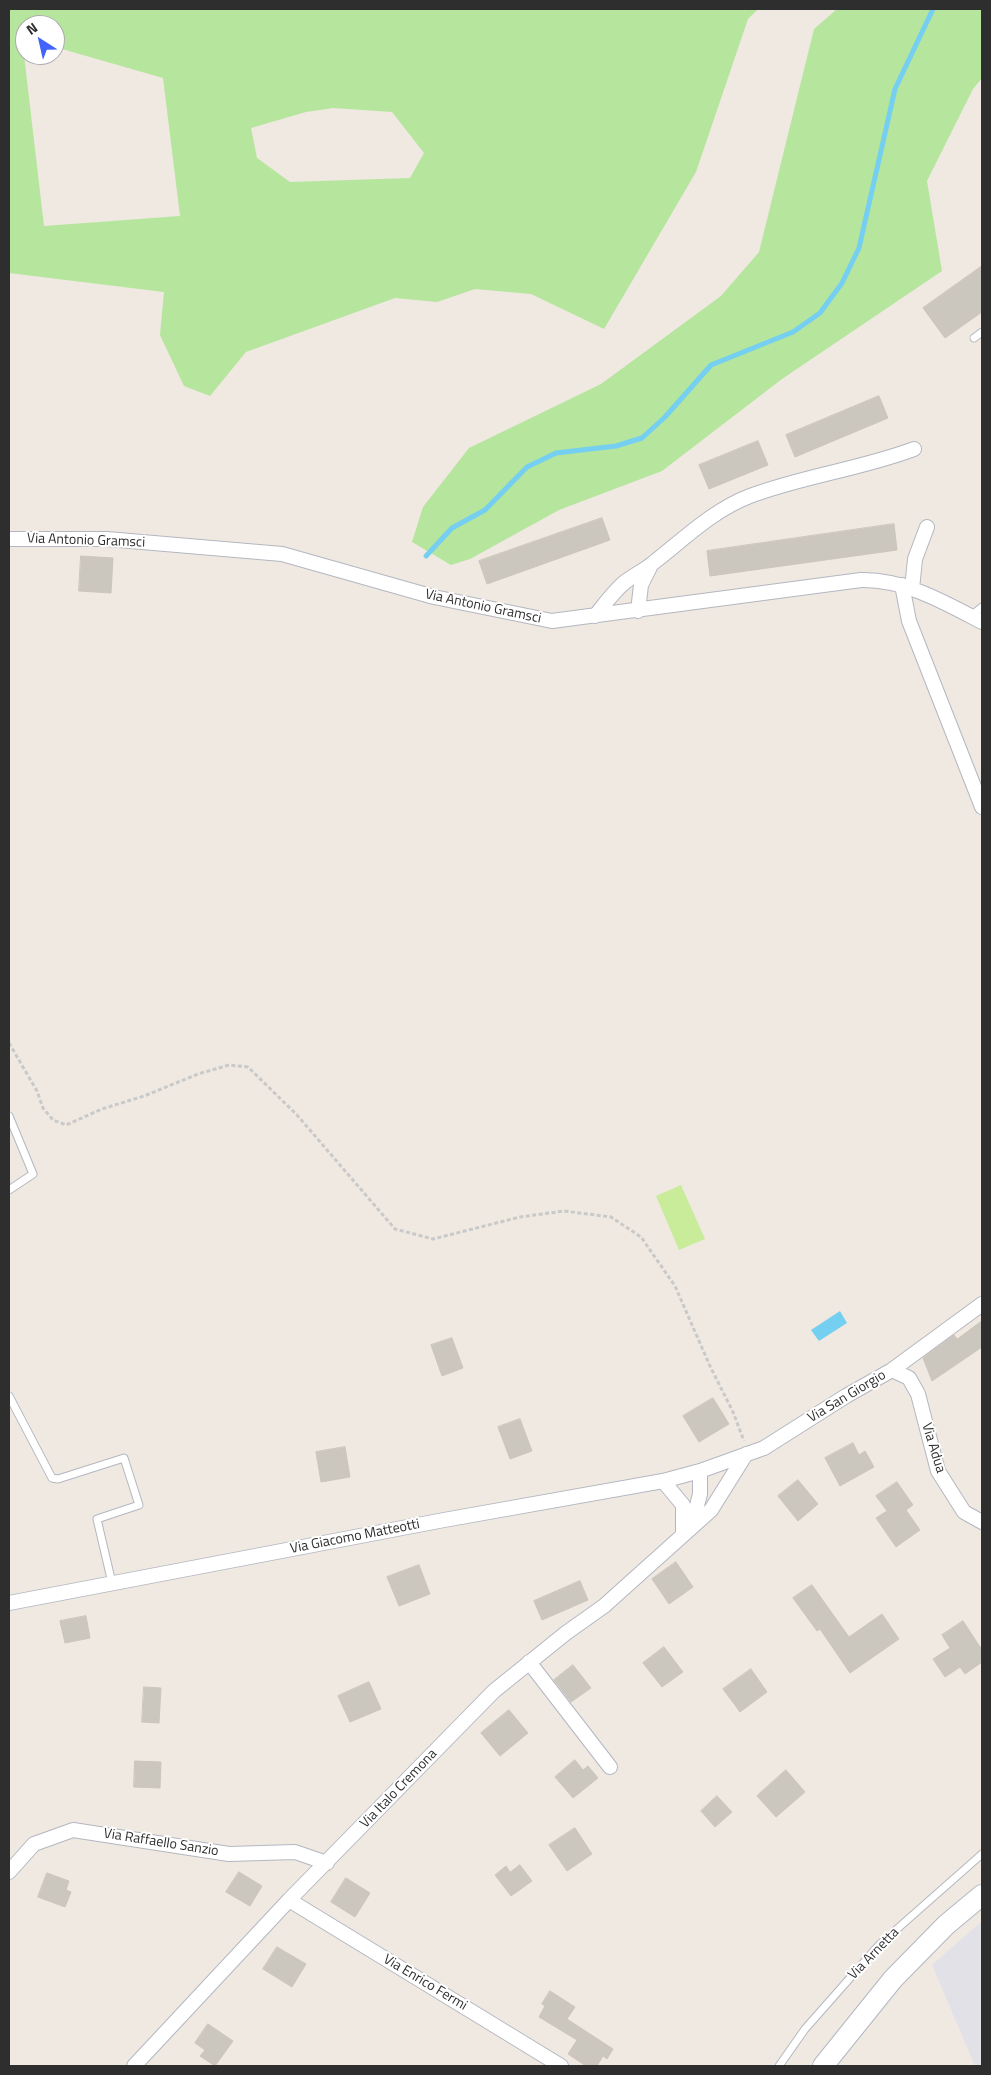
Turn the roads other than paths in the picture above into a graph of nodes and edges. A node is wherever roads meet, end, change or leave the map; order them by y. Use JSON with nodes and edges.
{"nodes":[{"id":1,"x":982,"y":332,"type":"edge"},
{"id":2,"x":974,"y":338,"type":"dead end"},
{"id":3,"x":914,"y":448,"type":"dead end"},
{"id":4,"x":927,"y":527,"type":"dead end"},
{"id":5,"x":9,"y":538,"type":"edge"},
{"id":6,"x":652,"y":564,"type":"junction"},
{"id":7,"x":907,"y":587,"type":"junction"},
{"id":8,"x":982,"y":608,"type":"edge"},
{"id":9,"x":638,"y":611,"type":"junction"},
{"id":10,"x":595,"y":616,"type":"junction"},
{"id":11,"x":976,"y":619,"type":"edge"},
{"id":12,"x":982,"y":807,"type":"edge"},
{"id":13,"x":9,"y":1116,"type":"edge"},
{"id":14,"x":9,"y":1190,"type":"edge"},
{"id":15,"x":982,"y":1304,"type":"edge"},
{"id":16,"x":892,"y":1370,"type":"junction"},
{"id":17,"x":9,"y":1396,"type":"edge"},
{"id":18,"x":745,"y":1448,"type":"junction"},
{"id":19,"x":700,"y":1471,"type":"junction"},
{"id":20,"x":663,"y":1481,"type":"junction"},
{"id":21,"x":982,"y":1522,"type":"edge"},
{"id":22,"x":688,"y":1529,"type":"junction"},
{"id":23,"x":112,"y":1583,"type":"junction"},
{"id":24,"x":9,"y":1602,"type":"edge"},
{"id":25,"x":529,"y":1662,"type":"junction"},
{"id":26,"x":610,"y":1767,"type":"dead end"},
{"id":27,"x":982,"y":1854,"type":"edge"},
{"id":28,"x":327,"y":1863,"type":"junction"},
{"id":29,"x":9,"y":1872,"type":"edge"},
{"id":30,"x":982,"y":1895,"type":"edge"},
{"id":31,"x":289,"y":1900,"type":"junction"},
{"id":32,"x":134,"y":2066,"type":"edge"},
{"id":33,"x":561,"y":2066,"type":"edge"},
{"id":34,"x":779,"y":2066,"type":"edge"},
{"id":35,"x":823,"y":2066,"type":"edge"}],
"edges":[{"from":1,"to":2,"type":"lane"},
{"from":3,"to":6,"type":"street"},
{"from":4,"to":7,"type":"street"},
{"from":5,"to":10,"type":"street","name":"Via Antonio Gramsci"},
{"from":6,"to":9,"type":"street"},
{"from":6,"to":10,"type":"street"},
{"from":7,"to":9,"type":"street","name":"Via Antonio Gramsci"},
{"from":7,"to":11,"type":"street","name":"Via Antonio Gramsci"},
{"from":7,"to":12,"type":"street"},
{"from":8,"to":11,"type":"lane"},
{"from":9,"to":10,"type":"street","name":"Via Antonio Gramsci"},
{"from":13,"to":14,"type":"lane"},
{"from":15,"to":16,"type":"street","name":"Via San Giorgio"},
{"from":16,"to":18,"type":"street","name":"Via San Giorgio"},
{"from":16,"to":21,"type":"street","name":"Via Adua"},
{"from":17,"to":23,"type":"lane"},
{"from":18,"to":19,"type":"street","name":"Via San Giorgio"},
{"from":18,"to":22,"type":"street","name":"Via Italo Cremona"},
{"from":19,"to":20,"type":"street","name":"Via Giacomo Matteotti"},
{"from":19,"to":22,"type":"street"},
{"from":20,"to":22,"type":"street"},
{"from":20,"to":23,"type":"street","name":"Via Giacomo Matteotti"},
{"from":22,"to":25,"type":"street","name":"Via Italo Cremona"},
{"from":23,"to":24,"type":"street","name":"Via Giacomo Matteotti"},
{"from":25,"to":26,"type":"street"},
{"from":25,"to":28,"type":"street","name":"Via Italo Cremona"},
{"from":27,"to":34,"type":"lane","name":"Via Arnetta"},
{"from":28,"to":29,"type":"street","name":"Via Raffaello Sanzio"},
{"from":28,"to":31,"type":"street","name":"Via Italo Cremona"},
{"from":30,"to":35,"type":"main road"},
{"from":31,"to":32,"type":"street","name":"Via Italo Cremona"},
{"from":31,"to":33,"type":"street","name":"Via Enrico Fermi"}]}
